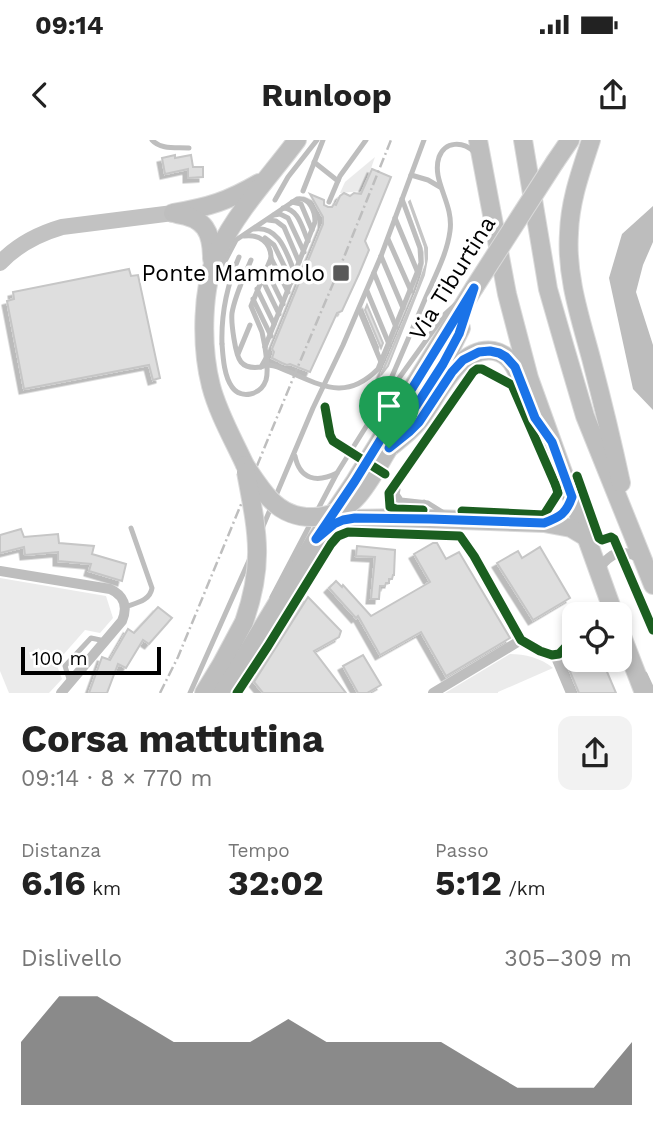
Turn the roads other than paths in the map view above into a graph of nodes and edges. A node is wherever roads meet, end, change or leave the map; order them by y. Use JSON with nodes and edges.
{"nodes":[{"id":1,"x":152,"y":140,"type":"edge"},
{"id":2,"x":282,"y":140,"type":"edge"},
{"id":3,"x":297,"y":140,"type":"edge"},
{"id":4,"x":317,"y":140,"type":"edge"},
{"id":5,"x":323,"y":140,"type":"edge"},
{"id":6,"x":366,"y":140,"type":"edge"},
{"id":7,"x":424,"y":140,"type":"edge"},
{"id":8,"x":478,"y":140,"type":"edge"},
{"id":9,"x":523,"y":140,"type":"edge"},
{"id":10,"x":570,"y":140,"type":"edge"},
{"id":11,"x":591,"y":140,"type":"edge"},
{"id":12,"x":189,"y":148,"type":"dead end"},
{"id":13,"x":314,"y":162,"type":"junction"},
{"id":14,"x":483,"y":168,"type":"junction"},
{"id":15,"x":274,"y":170,"type":"junction"},
{"id":16,"x":411,"y":175,"type":"junction"},
{"id":17,"x":338,"y":181,"type":"junction"},
{"id":18,"x":440,"y":187,"type":"junction"},
{"id":19,"x":303,"y":191,"type":"dead end"},
{"id":20,"x":402,"y":198,"type":"junction"},
{"id":21,"x":275,"y":200,"type":"dead end"},
{"id":22,"x":292,"y":202,"type":"junction"},
{"id":23,"x":329,"y":202,"type":"dead end"},
{"id":24,"x":283,"y":208,"type":"junction"},
{"id":25,"x":173,"y":213,"type":"junction"},
{"id":26,"x":273,"y":215,"type":"junction"},
{"id":27,"x":395,"y":218,"type":"junction"},
{"id":28,"x":266,"y":220,"type":"junction"},
{"id":29,"x":312,"y":230,"type":"junction"},
{"id":30,"x":252,"y":232,"type":"junction"},
{"id":31,"x":388,"y":238,"type":"junction"},
{"id":32,"x":308,"y":241,"type":"junction"},
{"id":33,"x":304,"y":252,"type":"junction"},
{"id":34,"x":381,"y":256,"type":"junction"},
{"id":35,"x":239,"y":257,"type":"dead end"},
{"id":36,"x":271,"y":258,"type":"junction"},
{"id":37,"x":251,"y":260,"type":"dead end"},
{"id":38,"x":1,"y":261,"type":"edge"},
{"id":39,"x":299,"y":262,"type":"junction"},
{"id":40,"x":212,"y":265,"type":"junction"},
{"id":41,"x":266,"y":268,"type":"junction"},
{"id":42,"x":418,"y":272,"type":"junction"},
{"id":43,"x":295,"y":273,"type":"junction"},
{"id":44,"x":374,"y":273,"type":"junction"},
{"id":45,"x":262,"y":278,"type":"junction"},
{"id":46,"x":292,"y":282,"type":"junction"},
{"id":47,"x":474,"y":288,"type":"junction"},
{"id":48,"x":257,"y":289,"type":"junction"},
{"id":49,"x":367,"y":290,"type":"junction"},
{"id":50,"x":411,"y":290,"type":"junction"},
{"id":51,"x":288,"y":292,"type":"junction"},
{"id":52,"x":253,"y":299,"type":"junction"},
{"id":53,"x":283,"y":304,"type":"junction"},
{"id":54,"x":403,"y":308,"type":"junction"},
{"id":55,"x":359,"y":309,"type":"junction"},
{"id":56,"x":279,"y":314,"type":"junction"},
{"id":57,"x":274,"y":324,"type":"junction"},
{"id":58,"x":250,"y":325,"type":"dead end"},
{"id":59,"x":396,"y":327,"type":"junction"},
{"id":60,"x":271,"y":335,"type":"junction"},
{"id":61,"x":204,"y":337,"type":"junction"},
{"id":62,"x":389,"y":344,"type":"junction"},
{"id":63,"x":267,"y":350,"type":"junction"},
{"id":64,"x":238,"y":354,"type":"junction"},
{"id":65,"x":381,"y":362,"type":"junction"},
{"id":66,"x":261,"y":367,"type":"junction"},
{"id":67,"x":324,"y":386,"type":"junction"},
{"id":68,"x":430,"y":396,"type":"junction"},
{"id":69,"x":379,"y":406,"type":"junction"},
{"id":70,"x":552,"y":442,"type":"junction"},
{"id":71,"x":295,"y":453,"type":"junction"},
{"id":72,"x":366,"y":463,"type":"junction"},
{"id":73,"x":245,"y":465,"type":"junction"},
{"id":74,"x":337,"y":473,"type":"junction"},
{"id":75,"x":398,"y":490,"type":"dead end"},
{"id":76,"x":572,"y":497,"type":"junction"},
{"id":77,"x":408,"y":518,"type":"junction"},
{"id":78,"x":452,"y":520,"type":"junction"},
{"id":79,"x":627,"y":521,"type":"junction"},
{"id":80,"x":544,"y":523,"type":"junction"},
{"id":81,"x":131,"y":528,"type":"dead end"},
{"id":82,"x":586,"y":537,"type":"junction"},
{"id":83,"x":316,"y":539,"type":"junction"},
{"id":84,"x":642,"y":558,"type":"junction"},
{"id":85,"x":598,"y":569,"type":"junction"},
{"id":86,"x":0,"y":571,"type":"edge"},
{"id":87,"x":653,"y":585,"type":"edge"},
{"id":88,"x":610,"y":602,"type":"edge"},
{"id":89,"x":125,"y":607,"type":"junction"},
{"id":90,"x":258,"y":637,"type":"junction"},
{"id":91,"x":521,"y":640,"type":"junction"},
{"id":92,"x":562,"y":650,"type":"edge"},
{"id":93,"x":632,"y":650,"type":"edge"},
{"id":94,"x":555,"y":655,"type":"junction"},
{"id":95,"x":632,"y":663,"type":"edge"},
{"id":96,"x":653,"y":691,"type":"edge"},
{"id":97,"x":61,"y":693,"type":"edge"},
{"id":98,"x":190,"y":693,"type":"edge"},
{"id":99,"x":204,"y":693,"type":"edge"},
{"id":100,"x":223,"y":693,"type":"edge"},
{"id":101,"x":237,"y":693,"type":"edge"},
{"id":102,"x":433,"y":693,"type":"edge"},
{"id":103,"x":571,"y":693,"type":"edge"},
{"id":104,"x":644,"y":693,"type":"edge"}],
"edges":[{"from":1,"to":12,"type":"lane"},
{"from":2,"to":15,"type":"main road"},
{"from":3,"to":15,"type":"main road"},
{"from":4,"to":21,"type":"lane"},
{"from":5,"to":13,"type":"lane"},
{"from":6,"to":17,"type":"lane"},
{"from":7,"to":16,"type":"lane"},
{"from":8,"to":14,"type":"main road"},
{"from":9,"to":79,"type":"main road"},
{"from":10,"to":47,"type":"main road","name":"Via Tiburtina","bridge":true},
{"from":11,"to":79,"type":"main road"},
{"from":13,"to":17,"type":"lane"},
{"from":13,"to":19,"type":"lane"},
{"from":14,"to":18,"type":"lane"},
{"from":14,"to":70,"type":"main road"},
{"from":15,"to":25,"type":"main road"},
{"from":15,"to":40,"type":"main road"},
{"from":16,"to":18,"type":"lane"},
{"from":16,"to":20,"type":"lane"},
{"from":17,"to":23,"type":"lane"},
{"from":18,"to":69,"type":"lane"},
{"from":20,"to":27,"type":"lane"},
{"from":20,"to":42,"type":"lane"},
{"from":22,"to":24,"type":"lane"},
{"from":22,"to":29,"type":"lane"},
{"from":22,"to":29,"type":"lane"},
{"from":24,"to":26,"type":"lane"},
{"from":24,"to":32,"type":"lane"},
{"from":25,"to":38,"type":"street"},
{"from":25,"to":40,"type":"main road"},
{"from":26,"to":28,"type":"lane"},
{"from":26,"to":33,"type":"lane"},
{"from":27,"to":31,"type":"lane"},
{"from":27,"to":42,"type":"lane"},
{"from":28,"to":30,"type":"lane"},
{"from":28,"to":39,"type":"lane"},
{"from":29,"to":32,"type":"lane"},
{"from":30,"to":36,"type":"lane"},
{"from":30,"to":43,"type":"lane"},
{"from":30,"to":46,"type":"lane"},
{"from":30,"to":61,"type":"lane"},
{"from":31,"to":34,"type":"lane"},
{"from":31,"to":50,"type":"lane"},
{"from":32,"to":33,"type":"lane"},
{"from":33,"to":39,"type":"lane"},
{"from":34,"to":44,"type":"lane"},
{"from":34,"to":54,"type":"lane"},
{"from":35,"to":63,"type":"lane","bridge":true},
{"from":36,"to":41,"type":"lane"},
{"from":36,"to":51,"type":"lane"},
{"from":37,"to":64,"type":"lane"},
{"from":39,"to":43,"type":"lane"},
{"from":40,"to":61,"type":"main road"},
{"from":41,"to":45,"type":"lane"},
{"from":41,"to":53,"type":"lane"},
{"from":42,"to":50,"type":"lane"},
{"from":43,"to":46,"type":"lane"},
{"from":44,"to":49,"type":"lane"},
{"from":44,"to":59,"type":"lane"},
{"from":45,"to":48,"type":"lane"},
{"from":45,"to":56,"type":"lane"},
{"from":46,"to":51,"type":"lane"},
{"from":47,"to":68,"type":"main road"},
{"from":47,"to":69,"type":"lane"},
{"from":47,"to":72,"type":"main road","name":"Via Tiburtina"},
{"from":48,"to":52,"type":"lane"},
{"from":48,"to":57,"type":"lane"},
{"from":49,"to":55,"type":"lane"},
{"from":49,"to":62,"type":"lane"},
{"from":50,"to":54,"type":"lane"},
{"from":51,"to":53,"type":"lane"},
{"from":52,"to":60,"type":"lane"},
{"from":52,"to":63,"type":"lane"},
{"from":53,"to":56,"type":"lane"},
{"from":54,"to":59,"type":"lane"},
{"from":55,"to":65,"type":"lane"},
{"from":55,"to":67,"type":"lane"},
{"from":56,"to":57,"type":"lane"},
{"from":57,"to":60,"type":"lane"},
{"from":58,"to":64,"type":"lane"},
{"from":59,"to":62,"type":"lane"},
{"from":60,"to":63,"type":"lane"},
{"from":61,"to":73,"type":"main road"},
{"from":62,"to":65,"type":"lane"},
{"from":63,"to":66,"type":"lane"},
{"from":64,"to":66,"type":"lane"},
{"from":65,"to":67,"type":"lane"},
{"from":66,"to":67,"type":"lane"},
{"from":67,"to":71,"type":"lane"},
{"from":68,"to":70,"type":"main road"},
{"from":68,"to":73,"type":"main road","bridge":true},
{"from":69,"to":74,"type":"lane"},
{"from":70,"to":76,"type":"main road"},
{"from":71,"to":74,"type":"lane"},
{"from":71,"to":98,"type":"lane"},
{"from":72,"to":77,"type":"main road"},
{"from":72,"to":83,"type":"main road","name":"Via Tiburtina"},
{"from":73,"to":99,"type":"main road","bridge":true},
{"from":74,"to":90,"type":"lane"},
{"from":75,"to":78,"type":"lane"},
{"from":76,"to":80,"type":"main road"},
{"from":76,"to":82,"type":"main road"},
{"from":77,"to":78,"type":"main road"},
{"from":77,"to":83,"type":"main road"},
{"from":78,"to":80,"type":"main road"},
{"from":79,"to":84,"type":"main road"},
{"from":80,"to":82,"type":"main road"},
{"from":81,"to":89,"type":"lane"},
{"from":82,"to":85,"type":"main road"},
{"from":83,"to":90,"type":"main road","name":"Via Tiburtina"},
{"from":84,"to":85,"type":"street"},
{"from":84,"to":87,"type":"main road"},
{"from":85,"to":88,"type":"main road"},
{"from":86,"to":89,"type":"street"},
{"from":89,"to":97,"type":"street"},
{"from":90,"to":100,"type":"main road","name":"Via Tiburtina"},
{"from":91,"to":94,"type":"street"},
{"from":91,"to":101,"type":"street"},
{"from":91,"to":102,"type":"street"},
{"from":92,"to":94,"type":"street"},
{"from":93,"to":96,"type":"lane"},
{"from":94,"to":103,"type":"street"},
{"from":95,"to":104,"type":"main road"}]}
